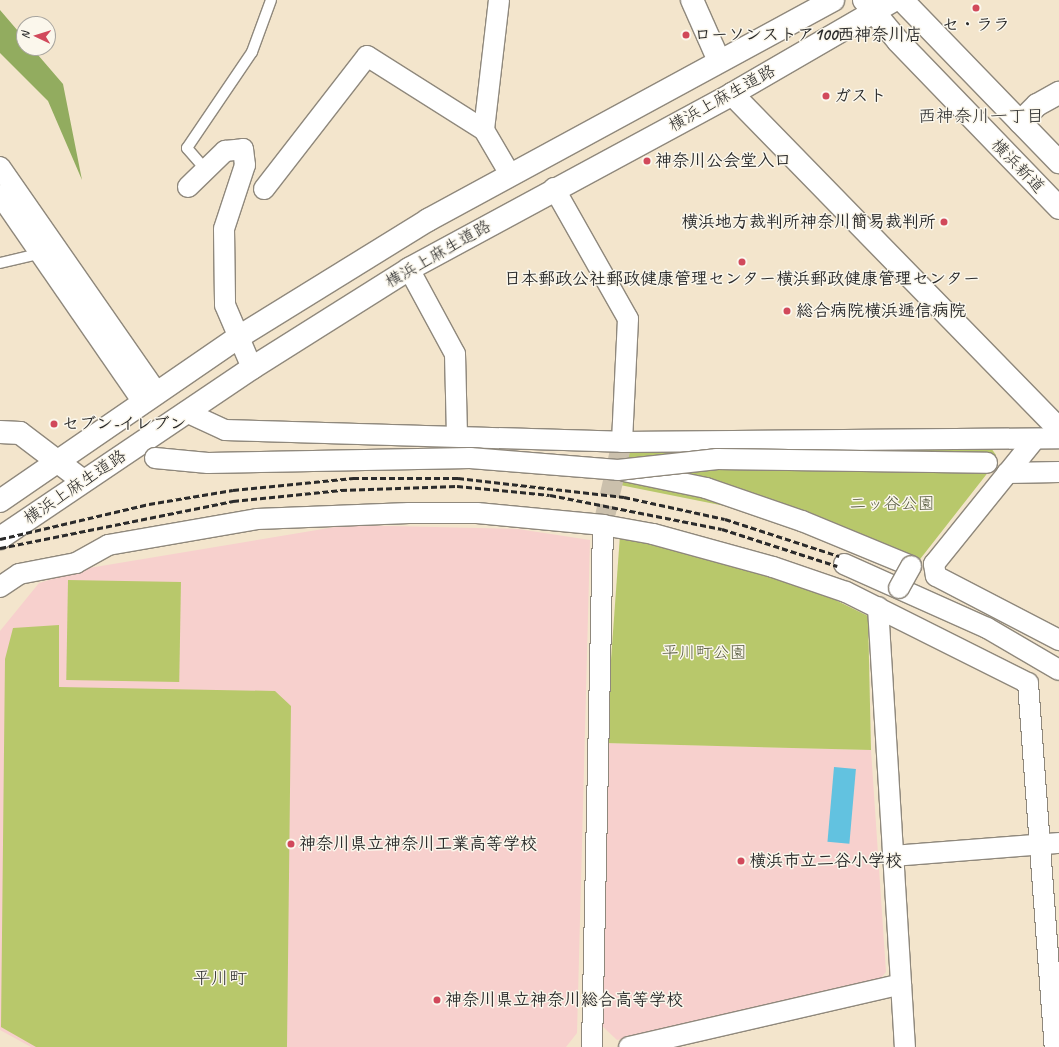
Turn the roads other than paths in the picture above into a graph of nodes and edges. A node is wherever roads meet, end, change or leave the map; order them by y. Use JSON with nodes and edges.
{"nodes":[{"id":1,"x":271,"y":0,"type":"edge"},
{"id":2,"x":499,"y":0,"type":"edge"},
{"id":3,"x":692,"y":0,"type":"edge"},
{"id":4,"x":833,"y":0,"type":"edge"},
{"id":5,"x":894,"y":0,"type":"edge"},
{"id":6,"x":902,"y":0,"type":"edge"},
{"id":7,"x":868,"y":6,"type":"edge"},
{"id":8,"x":718,"y":61,"type":"junction"},
{"id":9,"x":1059,"y":93,"type":"edge"},
{"id":10,"x":732,"y":94,"type":"junction"},
{"id":11,"x":1020,"y":122,"type":"junction"},
{"id":12,"x":484,"y":130,"type":"junction"},
{"id":13,"x":1059,"y":162,"type":"edge"},
{"id":14,"x":0,"y":167,"type":"edge"},
{"id":15,"x":206,"y":170,"type":"junction"},
{"id":16,"x":511,"y":176,"type":"junction"},
{"id":17,"x":188,"y":187,"type":"dead end"},
{"id":18,"x":264,"y":188,"type":"dead end"},
{"id":19,"x":554,"y":188,"type":"junction"},
{"id":20,"x":0,"y":195,"type":"edge"},
{"id":21,"x":1059,"y":208,"type":"edge"},
{"id":22,"x":42,"y":254,"type":"junction"},
{"id":23,"x":0,"y":263,"type":"edge"},
{"id":24,"x":409,"y":269,"type":"junction"},
{"id":25,"x":237,"y":338,"type":"junction"},
{"id":26,"x":252,"y":368,"type":"junction"},
{"id":27,"x":150,"y":397,"type":"junction"},
{"id":28,"x":186,"y":412,"type":"junction"},
{"id":29,"x":1059,"y":429,"type":"edge"},
{"id":30,"x":2,"y":430,"type":"edge"},
{"id":31,"x":457,"y":436,"type":"junction"},
{"id":32,"x":1059,"y":438,"type":"edge"},
{"id":33,"x":1035,"y":439,"type":"junction"},
{"id":34,"x":622,"y":442,"type":"junction"},
{"id":35,"x":155,"y":458,"type":"dead end"},
{"id":36,"x":58,"y":460,"type":"junction"},
{"id":37,"x":987,"y":463,"type":"dead end"},
{"id":38,"x":618,"y":470,"type":"junction"},
{"id":39,"x":1059,"y":472,"type":"edge"},
{"id":40,"x":1007,"y":473,"type":"junction"},
{"id":41,"x":84,"y":481,"type":"junction"},
{"id":42,"x":0,"y":501,"type":"edge"},
{"id":43,"x":603,"y":525,"type":"junction"},
{"id":44,"x":0,"y":538,"type":"edge"},
{"id":45,"x":844,"y":564,"type":"dead end"},
{"id":46,"x":0,"y":587,"type":"edge"},
{"id":47,"x":899,"y":588,"type":"junction"},
{"id":48,"x":878,"y":607,"type":"junction"},
{"id":49,"x":1059,"y":640,"type":"edge"},
{"id":50,"x":1059,"y":670,"type":"edge"},
{"id":51,"x":1050,"y":844,"type":"edge"},
{"id":52,"x":894,"y":856,"type":"junction"},
{"id":53,"x":901,"y":984,"type":"junction"},
{"id":54,"x":592,"y":1047,"type":"edge"},
{"id":55,"x":629,"y":1047,"type":"edge"},
{"id":56,"x":905,"y":1047,"type":"edge"},
{"id":57,"x":1055,"y":1047,"type":"edge"}],
"edges":[{"from":1,"to":15,"type":"lane"},
{"from":2,"to":12,"type":"street"},
{"from":3,"to":8,"type":"main road"},
{"from":4,"to":8,"type":"main road","name":"横浜上麻生道路"},
{"from":5,"to":7,"type":"main road","name":"横浜上麻生道路"},
{"from":6,"to":11,"type":"main road","name":"横浜新道"},
{"from":7,"to":10,"type":"main road","name":"横浜上麻生道路"},
{"from":7,"to":21,"type":"main road","name":"横浜新道"},
{"from":8,"to":16,"type":"main road","name":"横浜上麻生道路"},
{"from":9,"to":11,"type":"main road"},
{"from":10,"to":19,"type":"main road","name":"横浜上麻生道路"},
{"from":10,"to":29,"type":"main road"},
{"from":11,"to":13,"type":"main road","name":"横浜新道"},
{"from":12,"to":16,"type":"street"},
{"from":12,"to":18,"type":"street"},
{"from":14,"to":27,"type":"street"},
{"from":15,"to":17,"type":"street"},
{"from":15,"to":25,"type":"street"},
{"from":16,"to":25,"type":"main road","name":"横浜上麻生道路"},
{"from":19,"to":24,"type":"main road","name":"横浜上麻生道路"},
{"from":19,"to":34,"type":"street"},
{"from":20,"to":22,"type":"street"},
{"from":22,"to":23,"type":"lane"},
{"from":22,"to":27,"type":"street"},
{"from":24,"to":26,"type":"main road","name":"横浜上麻生道路"},
{"from":24,"to":31,"type":"street"},
{"from":25,"to":26,"type":"street"},
{"from":25,"to":27,"type":"main road","name":"横浜上麻生道路"},
{"from":26,"to":28,"type":"main road","name":"横浜上麻生道路"},
{"from":27,"to":36,"type":"main road","name":"横浜上麻生道路"},
{"from":28,"to":31,"type":"street"},
{"from":28,"to":41,"type":"main road","name":"横浜上麻生道路"},
{"from":30,"to":36,"type":"main road"},
{"from":31,"to":34,"type":"street"},
{"from":32,"to":33,"type":"street"},
{"from":33,"to":34,"type":"street"},
{"from":33,"to":40,"type":"street"},
{"from":35,"to":38,"type":"street","bridge":true},
{"from":36,"to":41,"type":"main road"},
{"from":36,"to":42,"type":"main road","name":"横浜上麻生道路"},
{"from":37,"to":38,"type":"street","bridge":true},
{"from":38,"to":47,"type":"street","bridge":true},
{"from":39,"to":40,"type":"street"},
{"from":40,"to":49,"type":"street"},
{"from":41,"to":44,"type":"main road","name":"横浜上麻生道路"},
{"from":43,"to":46,"type":"street"},
{"from":43,"to":48,"type":"street"},
{"from":43,"to":54,"type":"street"},
{"from":45,"to":47,"type":"street"},
{"from":47,"to":50,"type":"street"},
{"from":48,"to":51,"type":"street"},
{"from":48,"to":52,"type":"street"},
{"from":51,"to":52,"type":"street"},
{"from":51,"to":57,"type":"street"},
{"from":52,"to":53,"type":"street"},
{"from":53,"to":55,"type":"street"},
{"from":53,"to":56,"type":"street"}]}
